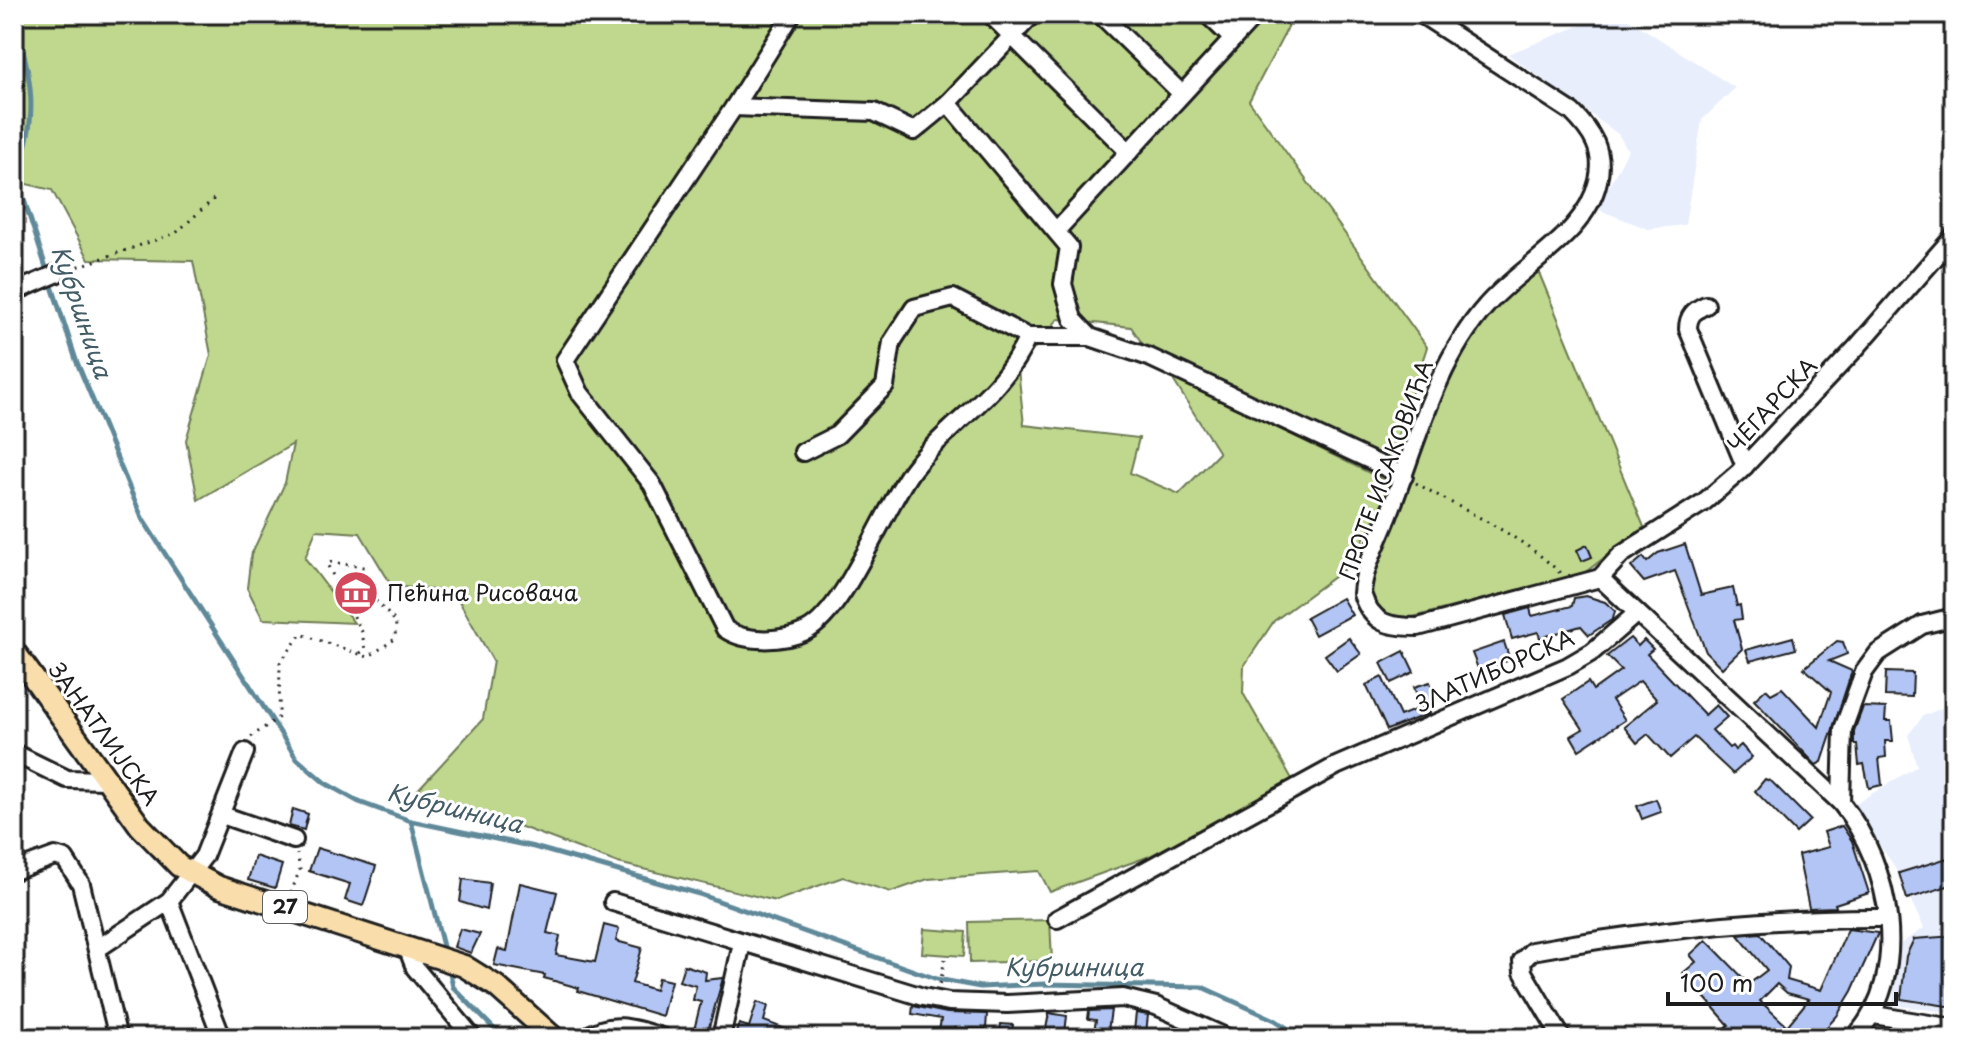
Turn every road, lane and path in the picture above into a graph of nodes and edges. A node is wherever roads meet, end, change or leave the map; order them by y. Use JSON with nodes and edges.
{"nodes":[{"id":1,"x":792,"y":14,"type":"edge"},
{"id":2,"x":990,"y":14,"type":"edge"},
{"id":3,"x":1033,"y":14,"type":"edge"},
{"id":4,"x":1100,"y":14,"type":"edge"},
{"id":5,"x":1207,"y":14,"type":"edge"},
{"id":6,"x":1256,"y":14,"type":"edge"},
{"id":7,"x":1421,"y":14,"type":"edge"},
{"id":8,"x":1012,"y":36,"type":"junction"},
{"id":9,"x":1233,"y":39,"type":"junction"},
{"id":10,"x":1182,"y":94,"type":"junction"},
{"id":11,"x":948,"y":103,"type":"junction"},
{"id":12,"x":734,"y":107,"type":"junction"},
{"id":13,"x":1129,"y":152,"type":"junction"},
{"id":14,"x":217,"y":196,"type":"dead end"},
{"id":15,"x":1056,"y":231,"type":"junction"},
{"id":16,"x":1954,"y":236,"type":"edge"},
{"id":17,"x":56,"y":274,"type":"joint"},
{"id":18,"x":14,"y":292,"type":"edge"},
{"id":19,"x":1706,"y":305,"type":"dead end"},
{"id":20,"x":1028,"y":337,"type":"junction"},
{"id":21,"x":1090,"y":337,"type":"junction"},
{"id":22,"x":803,"y":452,"type":"dead end"},
{"id":23,"x":1745,"y":466,"type":"junction"},
{"id":24,"x":1404,"y":476,"type":"junction"},
{"id":25,"x":369,"y":568,"type":"dead end"},
{"id":26,"x":1600,"y":578,"type":"junction"},
{"id":27,"x":1572,"y":585,"type":"junction"},
{"id":28,"x":375,"y":600,"type":"dead end"},
{"id":29,"x":1637,"y":613,"type":"junction"},
{"id":30,"x":1954,"y":617,"type":"edge"},
{"id":31,"x":14,"y":651,"type":"edge"},
{"id":32,"x":348,"y":651,"type":"junction"},
{"id":33,"x":248,"y":745,"type":"joint"},
{"id":34,"x":14,"y":753,"type":"edge"},
{"id":35,"x":105,"y":780,"type":"junction"},
{"id":36,"x":1841,"y":803,"type":"junction"},
{"id":37,"x":222,"y":815,"type":"junction"},
{"id":38,"x":294,"y":840,"type":"joint"},
{"id":39,"x":14,"y":871,"type":"edge"},
{"id":40,"x":190,"y":873,"type":"junction"},
{"id":41,"x":169,"y":901,"type":"junction"},
{"id":42,"x":613,"y":902,"type":"dead end"},
{"id":43,"x":286,"y":907,"type":"junction"},
{"id":44,"x":1887,"y":918,"type":"junction"},
{"id":45,"x":1057,"y":919,"type":"dead end"},
{"id":46,"x":742,"y":943,"type":"junction"},
{"id":47,"x":97,"y":949,"type":"junction"},
{"id":48,"x":416,"y":949,"type":"junction"},
{"id":49,"x":945,"y":959,"type":"dead end"},
{"id":50,"x":939,"y":990,"type":"dead end"},
{"id":51,"x":1874,"y":1015,"type":"junction"},
{"id":52,"x":1954,"y":1028,"type":"edge"},
{"id":53,"x":118,"y":1038,"type":"edge"},
{"id":54,"x":222,"y":1038,"type":"edge"},
{"id":55,"x":473,"y":1038,"type":"edge"},
{"id":56,"x":554,"y":1038,"type":"edge"},
{"id":57,"x":585,"y":1038,"type":"edge"},
{"id":58,"x":664,"y":1038,"type":"edge"},
{"id":59,"x":721,"y":1038,"type":"edge"},
{"id":60,"x":1228,"y":1038,"type":"edge"},
{"id":61,"x":1562,"y":1038,"type":"edge"},
{"id":62,"x":1854,"y":1038,"type":"edge"}],
"edges":[{"from":1,"to":12,"type":"street"},
{"from":2,"to":8,"type":"street"},
{"from":3,"to":8,"type":"street"},
{"from":4,"to":10,"type":"street"},
{"from":5,"to":9,"type":"street"},
{"from":6,"to":9,"type":"street"},
{"from":7,"to":24,"type":"street","name":"ПРОТЕ ИСАКОВИЋА"},
{"from":8,"to":11,"type":"street"},
{"from":8,"to":13,"type":"street"},
{"from":9,"to":10,"type":"street"},
{"from":10,"to":13,"type":"street"},
{"from":11,"to":12,"type":"street"},
{"from":11,"to":15,"type":"street"},
{"from":12,"to":20,"type":"street"},
{"from":13,"to":15,"type":"street"},
{"from":14,"to":17,"type":"path"},
{"from":15,"to":21,"type":"street"},
{"from":16,"to":23,"type":"street","name":"ЧЕГАРСКА"},
{"from":17,"to":18,"type":"street"},
{"from":19,"to":23,"type":"street"},
{"from":20,"to":21,"type":"street"},
{"from":20,"to":22,"type":"street"},
{"from":21,"to":24,"type":"street"},
{"from":23,"to":26,"type":"street","name":"ЧЕГАРСКА"},
{"from":24,"to":27,"type":"path"},
{"from":24,"to":27,"type":"street","name":"ПРОТЕ ИСАКОВИЋА"},
{"from":25,"to":32,"type":"path"},
{"from":26,"to":27,"type":"street","name":"ПРОТЕ ИСАКОВИЋА"},
{"from":26,"to":29,"type":"street"},
{"from":28,"to":32,"type":"path"},
{"from":29,"to":36,"type":"street"},
{"from":29,"to":45,"type":"street","name":"ЗЛАТИБОРСКА"},
{"from":30,"to":36,"type":"street"},
{"from":31,"to":35,"type":"main road","name":"ЗАНАТЛИЈСКА","number":"27"},
{"from":32,"to":33,"type":"path"},
{"from":33,"to":37,"type":"street"},
{"from":34,"to":35,"type":"street"},
{"from":35,"to":40,"type":"main road","name":"ЗАНАТЛИЈСКА","number":"27"},
{"from":36,"to":44,"type":"street"},
{"from":37,"to":38,"type":"street"},
{"from":37,"to":40,"type":"street"},
{"from":38,"to":43,"type":"path"},
{"from":39,"to":47,"type":"street"},
{"from":40,"to":41,"type":"street"},
{"from":40,"to":43,"type":"main road","number":"27"},
{"from":41,"to":47,"type":"street"},
{"from":41,"to":54,"type":"street"},
{"from":42,"to":46,"type":"street"},
{"from":43,"to":48,"type":"main road","number":"27"},
{"from":44,"to":51,"type":"street"},
{"from":44,"to":61,"type":"street"},
{"from":46,"to":59,"type":"street"},
{"from":46,"to":60,"type":"street"},
{"from":47,"to":53,"type":"street"},
{"from":48,"to":55,"type":"street"},
{"from":48,"to":56,"type":"main road","number":"27"},
{"from":49,"to":50,"type":"path"},
{"from":51,"to":52,"type":"street"},
{"from":51,"to":62,"type":"street"},
{"from":57,"to":58,"type":"street"}]}
